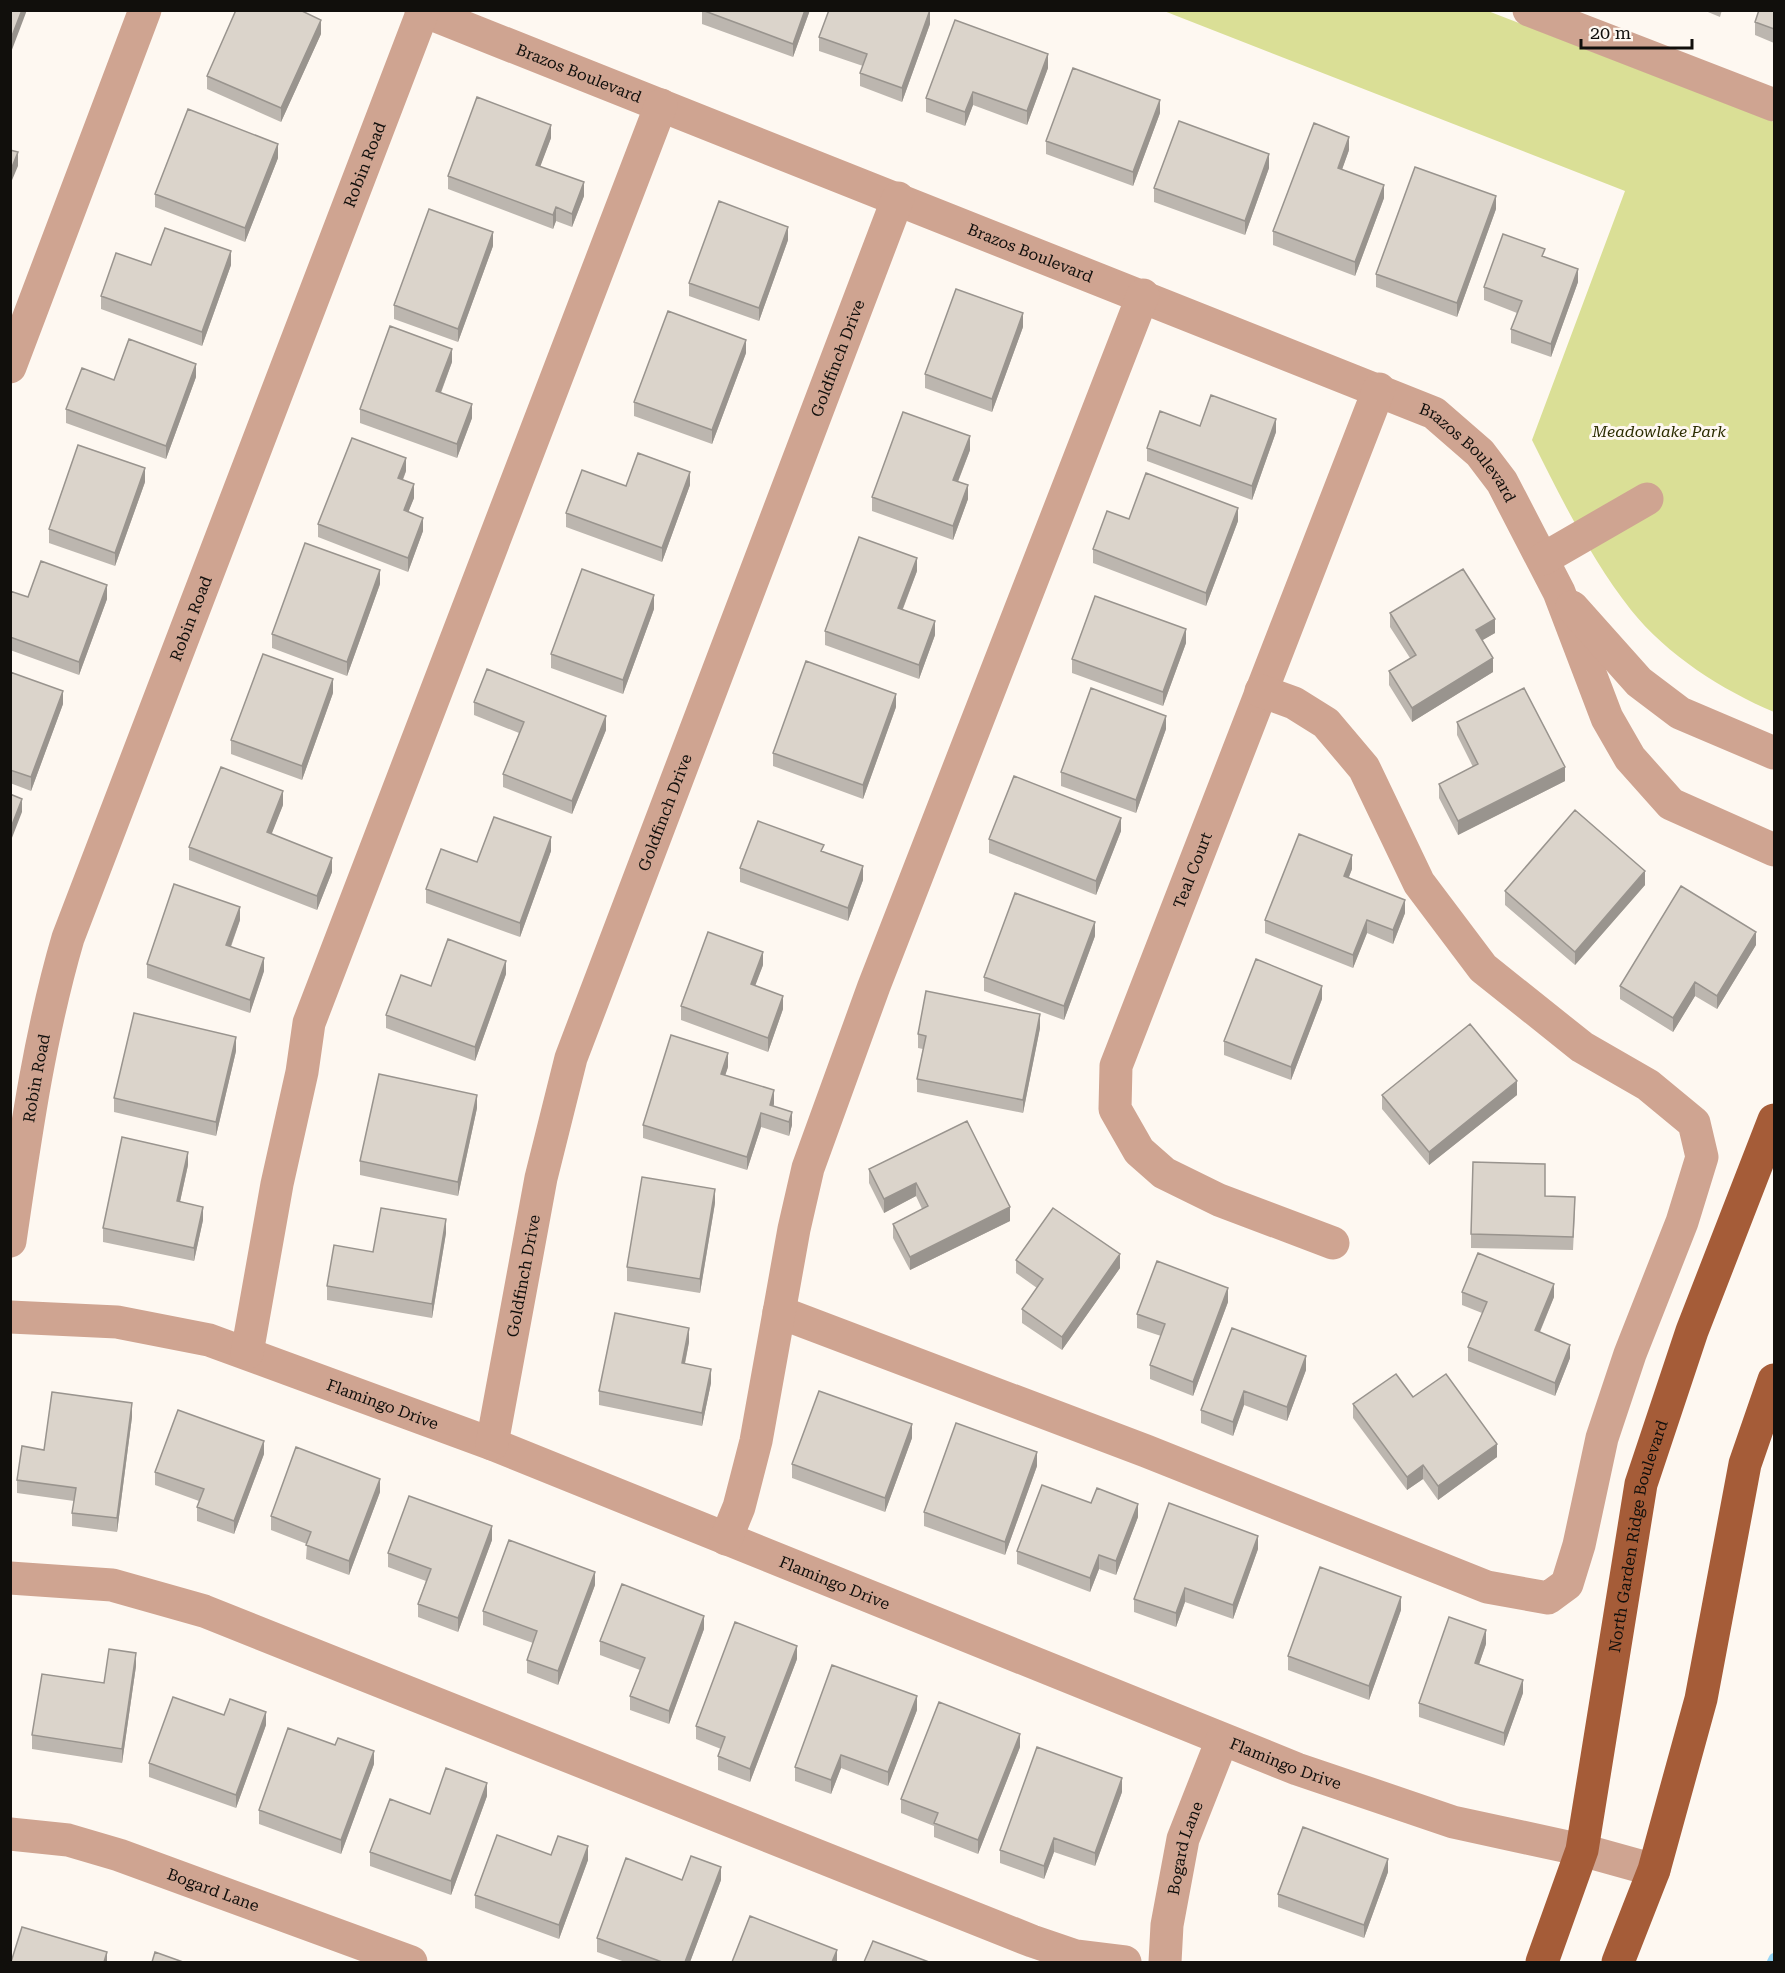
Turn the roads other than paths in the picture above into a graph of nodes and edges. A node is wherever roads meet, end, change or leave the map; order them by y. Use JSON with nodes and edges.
{"nodes":[{"id":1,"x":145,"y":10,"type":"edge"},
{"id":2,"x":1529,"y":10,"type":"edge"},
{"id":3,"x":422,"y":11,"type":"edge"},
{"id":4,"x":661,"y":105,"type":"junction"},
{"id":5,"x":1774,"y":105,"type":"edge"},
{"id":6,"x":898,"y":198,"type":"junction"},
{"id":7,"x":1143,"y":295,"type":"junction"},
{"id":8,"x":10,"y":367,"type":"edge"},
{"id":9,"x":1379,"y":389,"type":"junction"},
{"id":10,"x":1647,"y":499,"type":"dead end"},
{"id":11,"x":1543,"y":559,"type":"junction"},
{"id":12,"x":1559,"y":592,"type":"junction"},
{"id":13,"x":1261,"y":691,"type":"junction"},
{"id":14,"x":1774,"y":753,"type":"edge"},
{"id":15,"x":1774,"y":850,"type":"edge"},
{"id":16,"x":1774,"y":1120,"type":"edge"},
{"id":17,"x":10,"y":1241,"type":"edge"},
{"id":18,"x":1333,"y":1243,"type":"dead end"},
{"id":19,"x":779,"y":1312,"type":"junction"},
{"id":20,"x":10,"y":1317,"type":"edge"},
{"id":21,"x":247,"y":1353,"type":"junction"},
{"id":22,"x":1774,"y":1380,"type":"edge"},
{"id":23,"x":492,"y":1444,"type":"junction"},
{"id":24,"x":726,"y":1539,"type":"junction"},
{"id":25,"x":10,"y":1578,"type":"edge"},
{"id":26,"x":1222,"y":1740,"type":"junction"},
{"id":27,"x":10,"y":1834,"type":"edge"},
{"id":28,"x":1582,"y":1850,"type":"junction"},
{"id":29,"x":1654,"y":1870,"type":"junction"},
{"id":30,"x":411,"y":1962,"type":"edge"},
{"id":31,"x":1125,"y":1962,"type":"edge"},
{"id":32,"x":1165,"y":1962,"type":"edge"},
{"id":33,"x":1542,"y":1962,"type":"edge"},
{"id":34,"x":1618,"y":1962,"type":"edge"}],
"edges":[{"from":1,"to":8,"type":"street"},
{"from":2,"to":5,"type":"street"},
{"from":3,"to":4,"type":"street","name":"Brazos Boulevard"},
{"from":3,"to":17,"type":"street","name":"Robin Road"},
{"from":4,"to":6,"type":"street","name":"Brazos Boulevard"},
{"from":4,"to":21,"type":"street"},
{"from":6,"to":7,"type":"street","name":"Brazos Boulevard"},
{"from":6,"to":23,"type":"street","name":"Goldfinch Drive"},
{"from":7,"to":9,"type":"street","name":"Brazos Boulevard"},
{"from":7,"to":19,"type":"street"},
{"from":9,"to":11,"type":"street","name":"Brazos Boulevard"},
{"from":9,"to":13,"type":"street","name":"Teal Court"},
{"from":10,"to":11,"type":"street"},
{"from":11,"to":12,"type":"street","name":"Brazos Boulevard"},
{"from":12,"to":14,"type":"street","name":"Brazos Boulevard"},
{"from":12,"to":15,"type":"street","name":"Brazos Boulevard"},
{"from":13,"to":18,"type":"street","name":"Teal Court"},
{"from":13,"to":19,"type":"street"},
{"from":16,"to":28,"type":"main road","name":"North Garden Ridge Boulevard"},
{"from":19,"to":24,"type":"street"},
{"from":20,"to":21,"type":"street","name":"Flamingo Drive"},
{"from":21,"to":23,"type":"street","name":"Flamingo Drive"},
{"from":22,"to":29,"type":"main road"},
{"from":23,"to":24,"type":"street","name":"Flamingo Drive"},
{"from":24,"to":26,"type":"street","name":"Flamingo Drive"},
{"from":25,"to":31,"type":"street"},
{"from":26,"to":28,"type":"street","name":"Flamingo Drive"},
{"from":26,"to":32,"type":"street","name":"Bogard Lane"},
{"from":27,"to":30,"type":"street","name":"Bogard Lane"},
{"from":28,"to":29,"type":"street","name":"Flamingo Drive"},
{"from":28,"to":33,"type":"main road","name":"North Garden Ridge Boulevard"},
{"from":29,"to":34,"type":"main road"}]}
